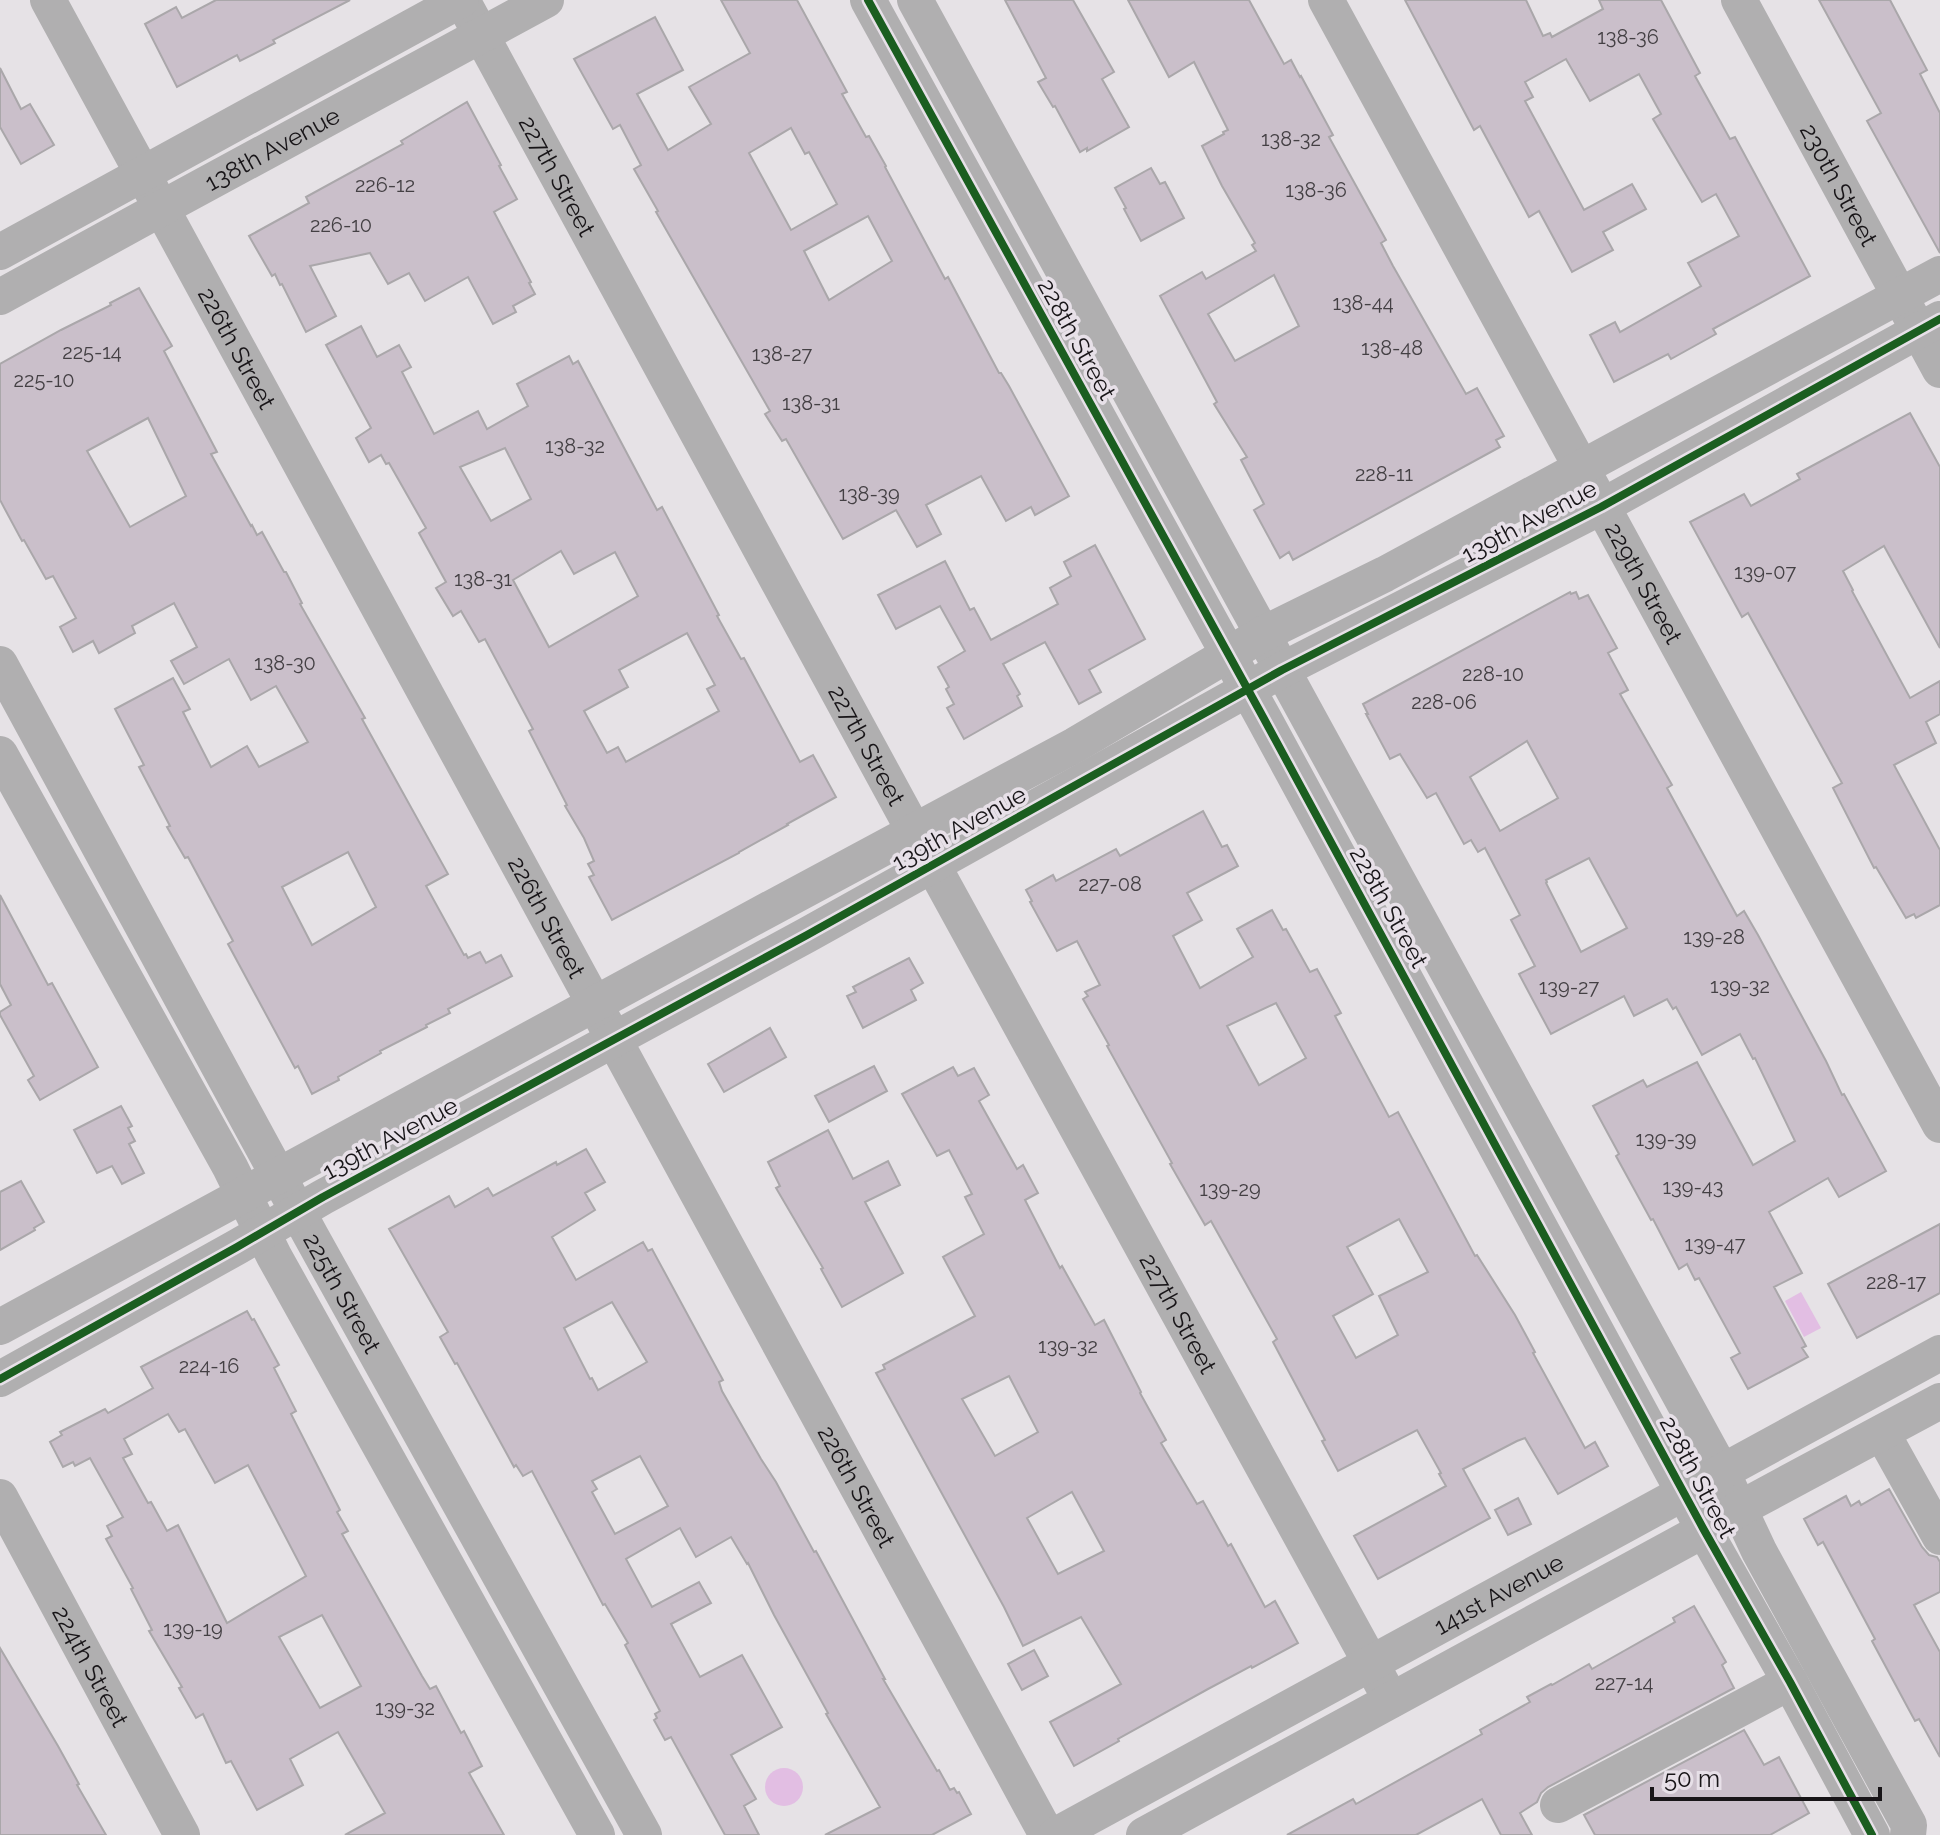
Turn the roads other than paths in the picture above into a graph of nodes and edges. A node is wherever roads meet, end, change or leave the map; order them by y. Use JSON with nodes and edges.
{"nodes":[{"id":1,"x":48,"y":0,"type":"edge"},
{"id":2,"x":462,"y":0,"type":"edge"},
{"id":3,"x":546,"y":0,"type":"edge"},
{"id":4,"x":868,"y":0,"type":"edge"},
{"id":5,"x":915,"y":0,"type":"edge"},
{"id":6,"x":1326,"y":0,"type":"edge"},
{"id":7,"x":1739,"y":0,"type":"edge"},
{"id":8,"x":482,"y":35,"type":"junction"},
{"id":9,"x":143,"y":174,"type":"junction"},
{"id":10,"x":162,"y":208,"type":"junction"},
{"id":11,"x":0,"y":252,"type":"edge"},
{"id":12,"x":1940,"y":274,"type":"edge"},
{"id":13,"x":1899,"y":295,"type":"junction"},
{"id":14,"x":0,"y":297,"type":"edge"},
{"id":15,"x":1929,"y":325,"type":"edge"},
{"id":16,"x":1940,"y":370,"type":"edge"},
{"id":17,"x":1580,"y":468,"type":"junction"},
{"id":18,"x":1601,"y":507,"type":"junction"},
{"id":19,"x":1263,"y":634,"type":"junction"},
{"id":20,"x":1228,"y":654,"type":"junction"},
{"id":21,"x":0,"y":664,"type":"edge"},
{"id":22,"x":1282,"y":670,"type":"junction"},
{"id":23,"x":1247,"y":689,"type":"junction"},
{"id":24,"x":0,"y":754,"type":"edge"},
{"id":25,"x":914,"y":831,"type":"junction"},
{"id":26,"x":933,"y":866,"type":"junction"},
{"id":27,"x":596,"y":1004,"type":"junction"},
{"id":28,"x":615,"y":1040,"type":"junction"},
{"id":29,"x":1940,"y":1125,"type":"edge"},
{"id":30,"x":278,"y":1177,"type":"junction"},
{"id":31,"x":243,"y":1196,"type":"junction"},
{"id":32,"x":298,"y":1212,"type":"junction"},
{"id":33,"x":262,"y":1233,"type":"junction"},
{"id":34,"x":0,"y":1327,"type":"edge"},
{"id":35,"x":1940,"y":1353,"type":"edge"},
{"id":36,"x":0,"y":1379,"type":"edge"},
{"id":37,"x":1940,"y":1401,"type":"edge"},
{"id":38,"x":1882,"y":1433,"type":"junction"},
{"id":39,"x":1722,"y":1472,"type":"junction"},
{"id":40,"x":1684,"y":1492,"type":"junction"},
{"id":41,"x":0,"y":1497,"type":"edge"},
{"id":42,"x":1739,"y":1509,"type":"junction"},
{"id":43,"x":1704,"y":1530,"type":"junction"},
{"id":44,"x":1940,"y":1537,"type":"edge"},
{"id":45,"x":1371,"y":1663,"type":"junction"},
{"id":46,"x":1790,"y":1682,"type":"junction"},
{"id":47,"x":1391,"y":1700,"type":"junction"},
{"id":48,"x":1558,"y":1805,"type":"dead end"},
{"id":49,"x":182,"y":1835,"type":"edge"},
{"id":50,"x":597,"y":1835,"type":"edge"},
{"id":51,"x":644,"y":1835,"type":"edge"},
{"id":52,"x":1047,"y":1835,"type":"edge"},
{"id":53,"x":1056,"y":1835,"type":"edge"},
{"id":54,"x":1144,"y":1835,"type":"edge"},
{"id":55,"x":1872,"y":1835,"type":"edge"},
{"id":56,"x":1908,"y":1835,"type":"edge"}],
"edges":[{"from":1,"to":9,"type":"street","name":"226th Street"},
{"from":2,"to":8,"type":"street","name":"227th Street"},
{"from":2,"to":9,"type":"street","name":"138th Avenue"},
{"from":3,"to":8,"type":"street","name":"138th Avenue"},
{"from":4,"to":20,"type":"street","name":"228th Street"},
{"from":5,"to":19,"type":"street","name":"228th Street"},
{"from":6,"to":17,"type":"street","name":"229th Street"},
{"from":7,"to":13,"type":"street","name":"230th Street"},
{"from":8,"to":10,"type":"street","name":"138th Avenue"},
{"from":8,"to":25,"type":"street","name":"227th Street"},
{"from":9,"to":10,"type":"street","name":"226th Street"},
{"from":9,"to":11,"type":"street","name":"138th Avenue"},
{"from":10,"to":14,"type":"street","name":"138th Avenue"},
{"from":10,"to":27,"type":"street","name":"226th Street"},
{"from":12,"to":13,"type":"street","name":"139th Avenue"},
{"from":13,"to":15,"type":"street","name":"230th Street"},
{"from":13,"to":17,"type":"street","name":"139th Avenue"},
{"from":15,"to":16,"type":"street","name":"230th Street"},
{"from":15,"to":18,"type":"street","name":"139th Avenue"},
{"from":17,"to":18,"type":"street","name":"229th Street"},
{"from":17,"to":19,"type":"street","name":"139th Avenue"},
{"from":18,"to":22,"type":"street","name":"139th Avenue"},
{"from":18,"to":29,"type":"street","name":"229th Street"},
{"from":19,"to":20,"type":"street","name":"139th Avenue"},
{"from":19,"to":22,"type":"street","name":"228th Street"},
{"from":20,"to":23,"type":"street","name":"228th Street"},
{"from":20,"to":25,"type":"street","name":"139th Avenue"},
{"from":21,"to":30,"type":"street","name":"225th Street"},
{"from":22,"to":23,"type":"street","name":"139th Avenue"},
{"from":22,"to":39,"type":"street","name":"228th Street"},
{"from":23,"to":26,"type":"street","name":"139th Avenue"},
{"from":23,"to":40,"type":"street","name":"228th Street"},
{"from":24,"to":31,"type":"street","name":"225th Street"},
{"from":25,"to":26,"type":"street","name":"227th Street"},
{"from":25,"to":27,"type":"street","name":"139th Avenue"},
{"from":26,"to":28,"type":"street","name":"139th Avenue"},
{"from":26,"to":45,"type":"street","name":"227th Street"},
{"from":27,"to":28,"type":"street","name":"226th Street"},
{"from":27,"to":30,"type":"street","name":"139th Avenue"},
{"from":28,"to":32,"type":"street","name":"139th Avenue"},
{"from":28,"to":52,"type":"street","name":"226th Street"},
{"from":30,"to":31,"type":"street","name":"139th Avenue"},
{"from":30,"to":32,"type":"street","name":"225th Street"},
{"from":31,"to":33,"type":"street","name":"225th Street"},
{"from":31,"to":34,"type":"street","name":"139th Avenue"},
{"from":32,"to":33,"type":"street","name":"139th Avenue"},
{"from":32,"to":51,"type":"street","name":"225th Street"},
{"from":33,"to":36,"type":"street","name":"139th Avenue"},
{"from":33,"to":50,"type":"street","name":"225th Street"},
{"from":35,"to":39,"type":"street","name":"141st Avenue"},
{"from":37,"to":38,"type":"street","name":"141st Avenue"},
{"from":38,"to":42,"type":"street","name":"141st Avenue"},
{"from":38,"to":44,"type":"street"},
{"from":39,"to":40,"type":"street","name":"141st Avenue"},
{"from":39,"to":42,"type":"street","name":"228th Street"},
{"from":40,"to":43,"type":"street","name":"228th Street"},
{"from":40,"to":45,"type":"street","name":"141st Avenue"},
{"from":41,"to":49,"type":"street","name":"224th Street"},
{"from":42,"to":43,"type":"street","name":"141st Avenue"},
{"from":42,"to":56,"type":"street","name":"228th Street"},
{"from":43,"to":46,"type":"street","name":"228th Street"},
{"from":43,"to":47,"type":"street","name":"141st Avenue"},
{"from":45,"to":47,"type":"street","name":"227th Street"},
{"from":45,"to":53,"type":"street","name":"141st Avenue"},
{"from":46,"to":48,"type":"street"},
{"from":46,"to":55,"type":"street","name":"228th Street"},
{"from":47,"to":54,"type":"street","name":"141st Avenue"}]}
